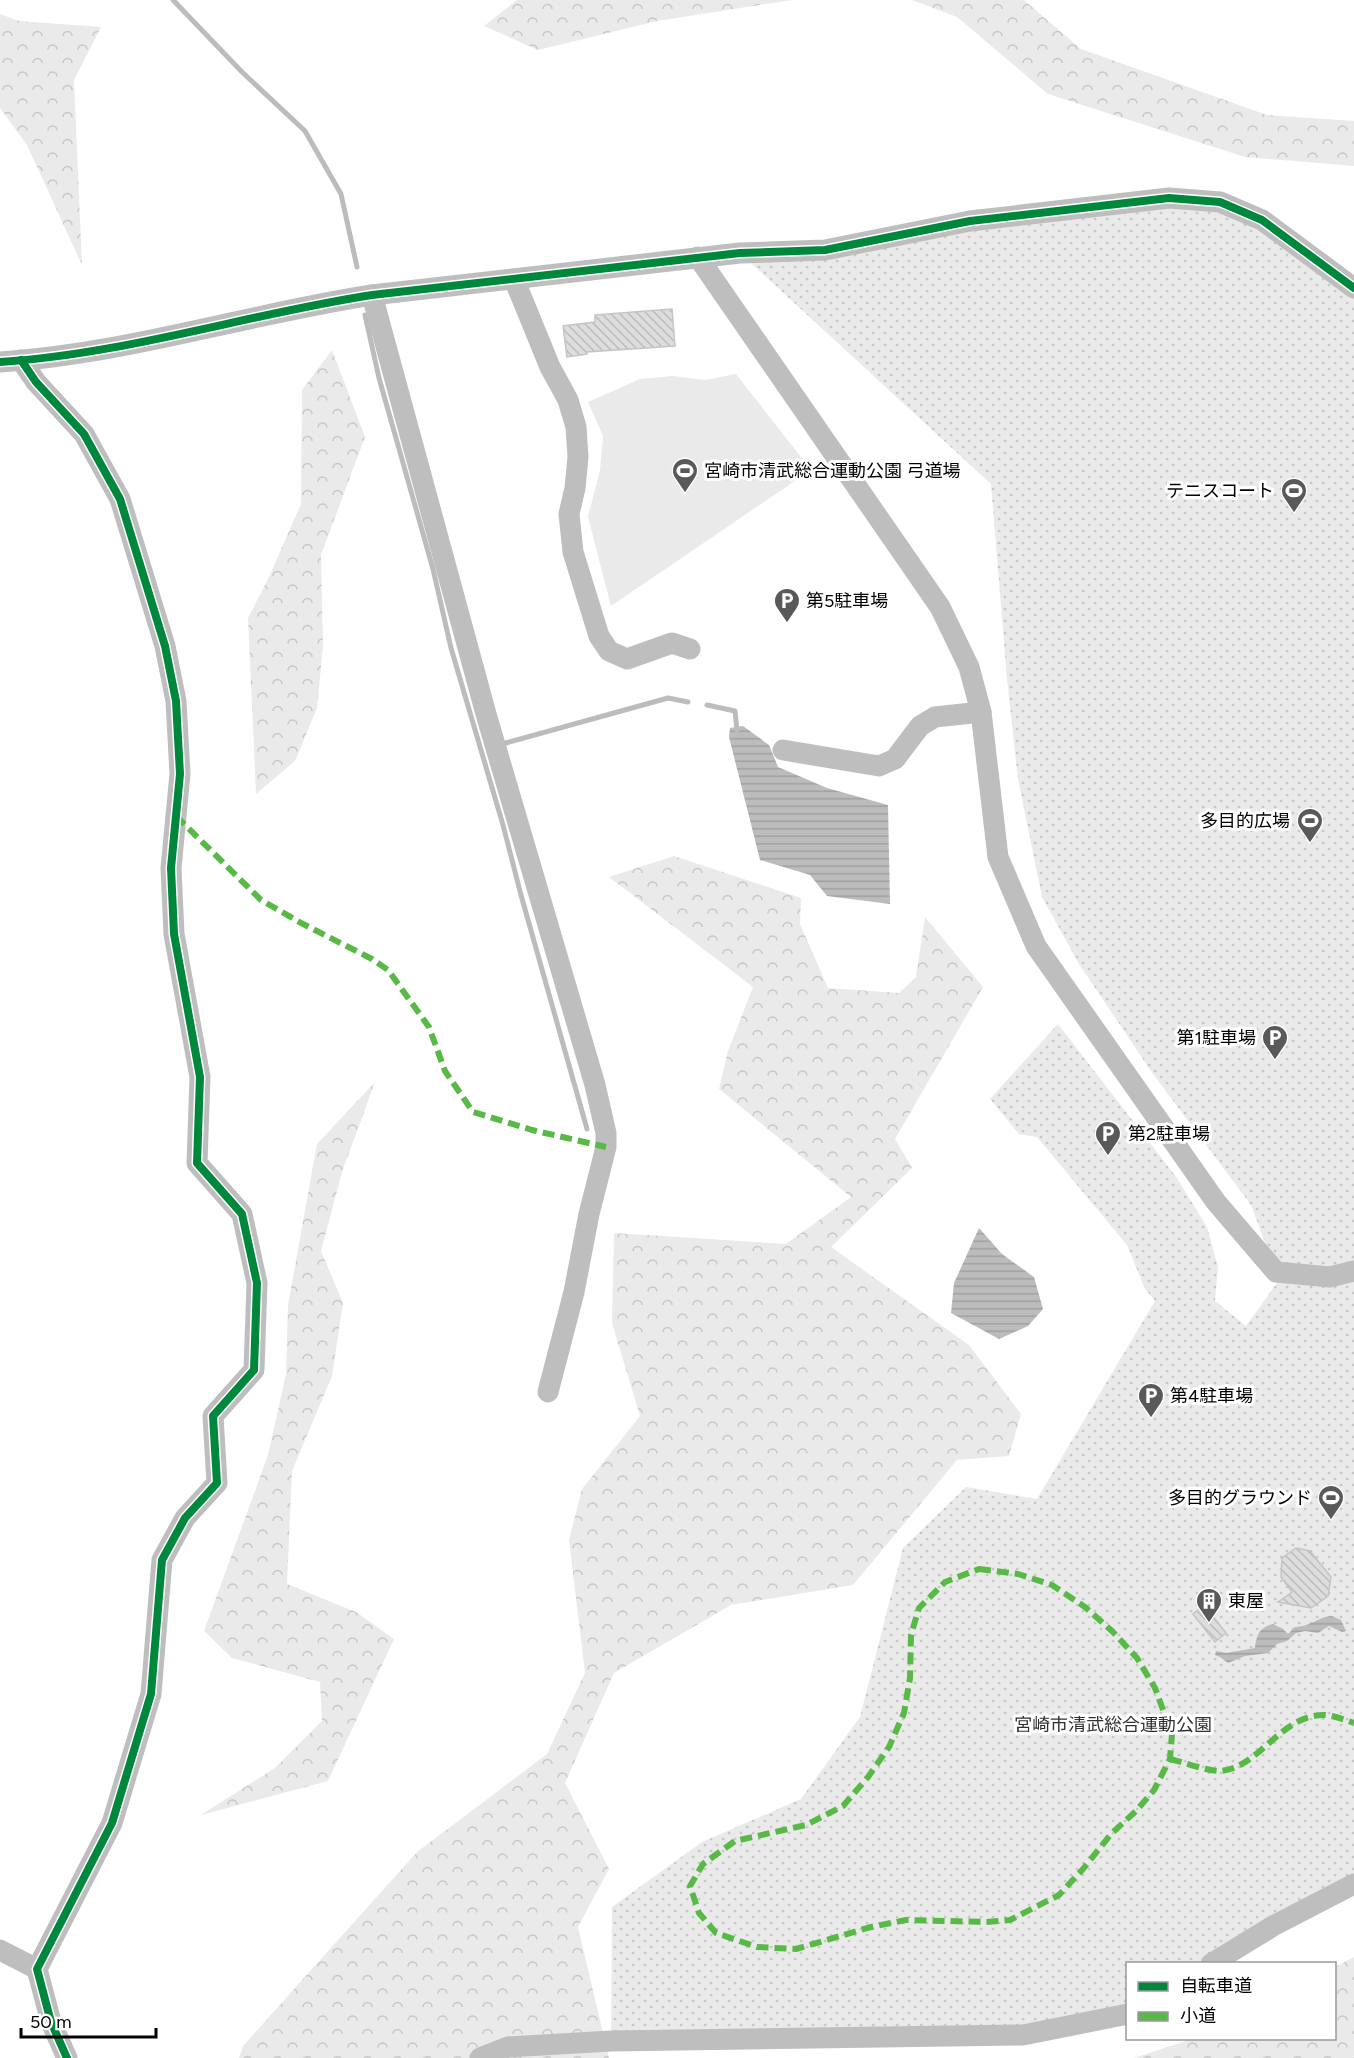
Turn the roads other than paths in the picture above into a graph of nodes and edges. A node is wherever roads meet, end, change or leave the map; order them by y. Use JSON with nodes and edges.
{"nodes":[{"id":1,"x":698,"y":257,"type":"junction"},
{"id":2,"x":514,"y":279,"type":"junction"},
{"id":3,"x":1354,"y":288,"type":"edge"},
{"id":4,"x":372,"y":295,"type":"junction"},
{"id":5,"x":10,"y":361,"type":"edge"},
{"id":6,"x":690,"y":649,"type":"dead end"},
{"id":7,"x":981,"y":712,"type":"junction"},
{"id":8,"x":783,"y":750,"type":"dead end"},
{"id":9,"x":1354,"y":1271,"type":"edge"},
{"id":10,"x":548,"y":1392,"type":"dead end"},
{"id":11,"x":1354,"y":1884,"type":"edge"},
{"id":12,"x":0,"y":1950,"type":"edge"},
{"id":13,"x":1214,"y":1962,"type":"edge"},
{"id":14,"x":37,"y":1969,"type":"junction"},
{"id":15,"x":1126,"y":2014,"type":"edge"},
{"id":16,"x":67,"y":2058,"type":"edge"},
{"id":17,"x":480,"y":2058,"type":"edge"}],
"edges":[{"from":1,"to":2,"type":"street"},
{"from":1,"to":3,"type":"street"},
{"from":1,"to":7,"type":"street"},
{"from":2,"to":4,"type":"street"},
{"from":2,"to":6,"type":"street"},
{"from":4,"to":5,"type":"street"},
{"from":4,"to":10,"type":"street"},
{"from":5,"to":14,"type":"street"},
{"from":7,"to":8,"type":"street"},
{"from":7,"to":9,"type":"street"},
{"from":11,"to":13,"type":"street"},
{"from":12,"to":14,"type":"street"},
{"from":14,"to":16,"type":"street"},
{"from":15,"to":17,"type":"street"}]}
